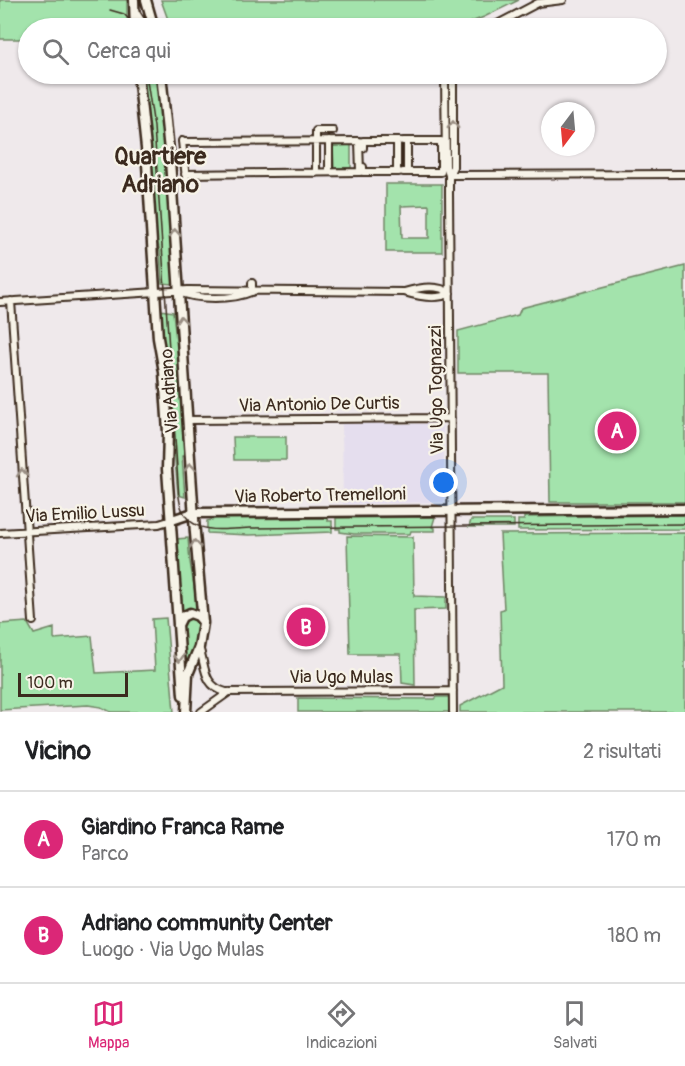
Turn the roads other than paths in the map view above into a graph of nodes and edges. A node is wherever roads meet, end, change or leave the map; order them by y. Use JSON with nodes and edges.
{"nodes":[{"id":1,"x":134,"y":0,"type":"edge"},
{"id":2,"x":146,"y":0,"type":"edge"},
{"id":3,"x":563,"y":0,"type":"edge"},
{"id":4,"x":135,"y":10,"type":"junction"},
{"id":5,"x":135,"y":18,"type":"edge"},
{"id":6,"x":140,"y":18,"type":"edge"},
{"id":7,"x":151,"y":18,"type":"edge"},
{"id":8,"x":509,"y":18,"type":"edge"},
{"id":9,"x":139,"y":84,"type":"edge"},
{"id":10,"x":162,"y":84,"type":"edge"},
{"id":11,"x":445,"y":84,"type":"edge"},
{"id":12,"x":453,"y":84,"type":"edge"},
{"id":13,"x":333,"y":131,"type":"dead end"},
{"id":14,"x":316,"y":141,"type":"junction"},
{"id":15,"x":329,"y":141,"type":"junction"},
{"id":16,"x":401,"y":141,"type":"junction"},
{"id":17,"x":329,"y":172,"type":"junction"},
{"id":18,"x":402,"y":172,"type":"junction"},
{"id":19,"x":316,"y":173,"type":"junction"},
{"id":20,"x":685,"y":174,"type":"edge"},
{"id":21,"x":449,"y":175,"type":"junction"},
{"id":22,"x":252,"y":283,"type":"dead end"},
{"id":23,"x":179,"y":292,"type":"junction"},
{"id":24,"x":252,"y":292,"type":"junction"},
{"id":25,"x":155,"y":293,"type":"junction"},
{"id":26,"x":450,"y":293,"type":"junction"},
{"id":27,"x":11,"y":301,"type":"junction"},
{"id":28,"x":0,"y":302,"type":"edge"},
{"id":29,"x":451,"y":418,"type":"junction"},
{"id":30,"x":187,"y":420,"type":"junction"},
{"id":31,"x":685,"y":509,"type":"edge"},
{"id":32,"x":452,"y":511,"type":"junction"},
{"id":33,"x":193,"y":513,"type":"junction"},
{"id":34,"x":172,"y":520,"type":"junction"},
{"id":35,"x":26,"y":532,"type":"junction"},
{"id":36,"x":0,"y":533,"type":"edge"},
{"id":37,"x":33,"y":621,"type":"dead end"},
{"id":38,"x":203,"y":623,"type":"junction"},
{"id":39,"x":177,"y":628,"type":"junction"},
{"id":40,"x":200,"y":647,"type":"junction"},
{"id":41,"x":453,"y":691,"type":"junction"},
{"id":42,"x":229,"y":692,"type":"junction"},
{"id":43,"x":186,"y":708,"type":"edge"},
{"id":44,"x":201,"y":712,"type":"edge"},
{"id":45,"x":453,"y":712,"type":"edge"}],
"edges":[{"from":1,"to":4,"type":"street"},
{"from":2,"to":7,"type":"street"},
{"from":3,"to":8,"type":"street"},
{"from":4,"to":5,"type":"street"},
{"from":4,"to":6,"type":"street"},
{"from":9,"to":25,"type":"street","name":"Via Adriano"},
{"from":23,"to":10,"type":"street","name":"Via Adriano","one_way":true},
{"from":11,"to":21,"type":"street","name":"Via Ugo Tognazzi"},
{"from":21,"to":12,"type":"street","name":"Via Ugo Tognazzi","one_way":true},
{"from":13,"to":14,"type":"street"},
{"from":14,"to":15,"type":"street"},
{"from":14,"to":19,"type":"street"},
{"from":14,"to":19,"type":"street"},
{"from":15,"to":17,"type":"street"},
{"from":15,"to":17,"type":"street"},
{"from":16,"to":18,"type":"street"},
{"from":16,"to":18,"type":"street"},
{"from":16,"to":18,"type":"street"},
{"from":16,"to":18,"type":"street"},
{"from":17,"to":19,"type":"street"},
{"from":20,"to":21,"type":"street"},
{"from":21,"to":26,"type":"street","name":"Via Ugo Tognazzi"},
{"from":22,"to":24,"type":"street"},
{"from":23,"to":24,"type":"street"},
{"from":23,"to":25,"type":"street"},
{"from":30,"to":23,"type":"street","name":"Via Adriano","one_way":true},
{"from":24,"to":26,"type":"street"},
{"from":25,"to":27,"type":"street"},
{"from":25,"to":34,"type":"street","name":"Via Adriano"},
{"from":26,"to":29,"type":"street","name":"Via Ugo Tognazzi"},
{"from":27,"to":28,"type":"street"},
{"from":35,"to":27,"type":"street","one_way":true},
{"from":29,"to":30,"type":"street","name":"Via Antonio De Curtis"},
{"from":29,"to":32,"type":"street","name":"Via Ugo Tognazzi"},
{"from":33,"to":30,"type":"street","name":"Via Adriano","one_way":true},
{"from":31,"to":32,"type":"street","name":"Via Roberto Tremelloni"},
{"from":32,"to":33,"type":"street","name":"Via Roberto Tremelloni"},
{"from":32,"to":41,"type":"street","name":"Via Ugo Tognazzi"},
{"from":33,"to":34,"type":"street","name":"Via Roberto Tremelloni"},
{"from":38,"to":33,"type":"street","name":"Via Adriano","one_way":true},
{"from":34,"to":35,"type":"street","name":"Via Emilio Lussu"},
{"from":34,"to":39,"type":"street","name":"Via Adriano"},
{"from":35,"to":36,"type":"street","name":"Via Emilio Lussu"},
{"from":35,"to":37,"type":"street"},
{"from":38,"to":39,"type":"street"},
{"from":38,"to":40,"type":"street","name":"Via Adriano"},
{"from":39,"to":43,"type":"street","name":"Via Adriano","one_way":true},
{"from":40,"to":42,"type":"street"},
{"from":40,"to":43,"type":"street","name":"Via Adriano"},
{"from":41,"to":42,"type":"street","name":"Via Ugo Mulas"},
{"from":41,"to":45,"type":"street","name":"Via Ugo Tognazzi"},
{"from":42,"to":44,"type":"street"}]}
